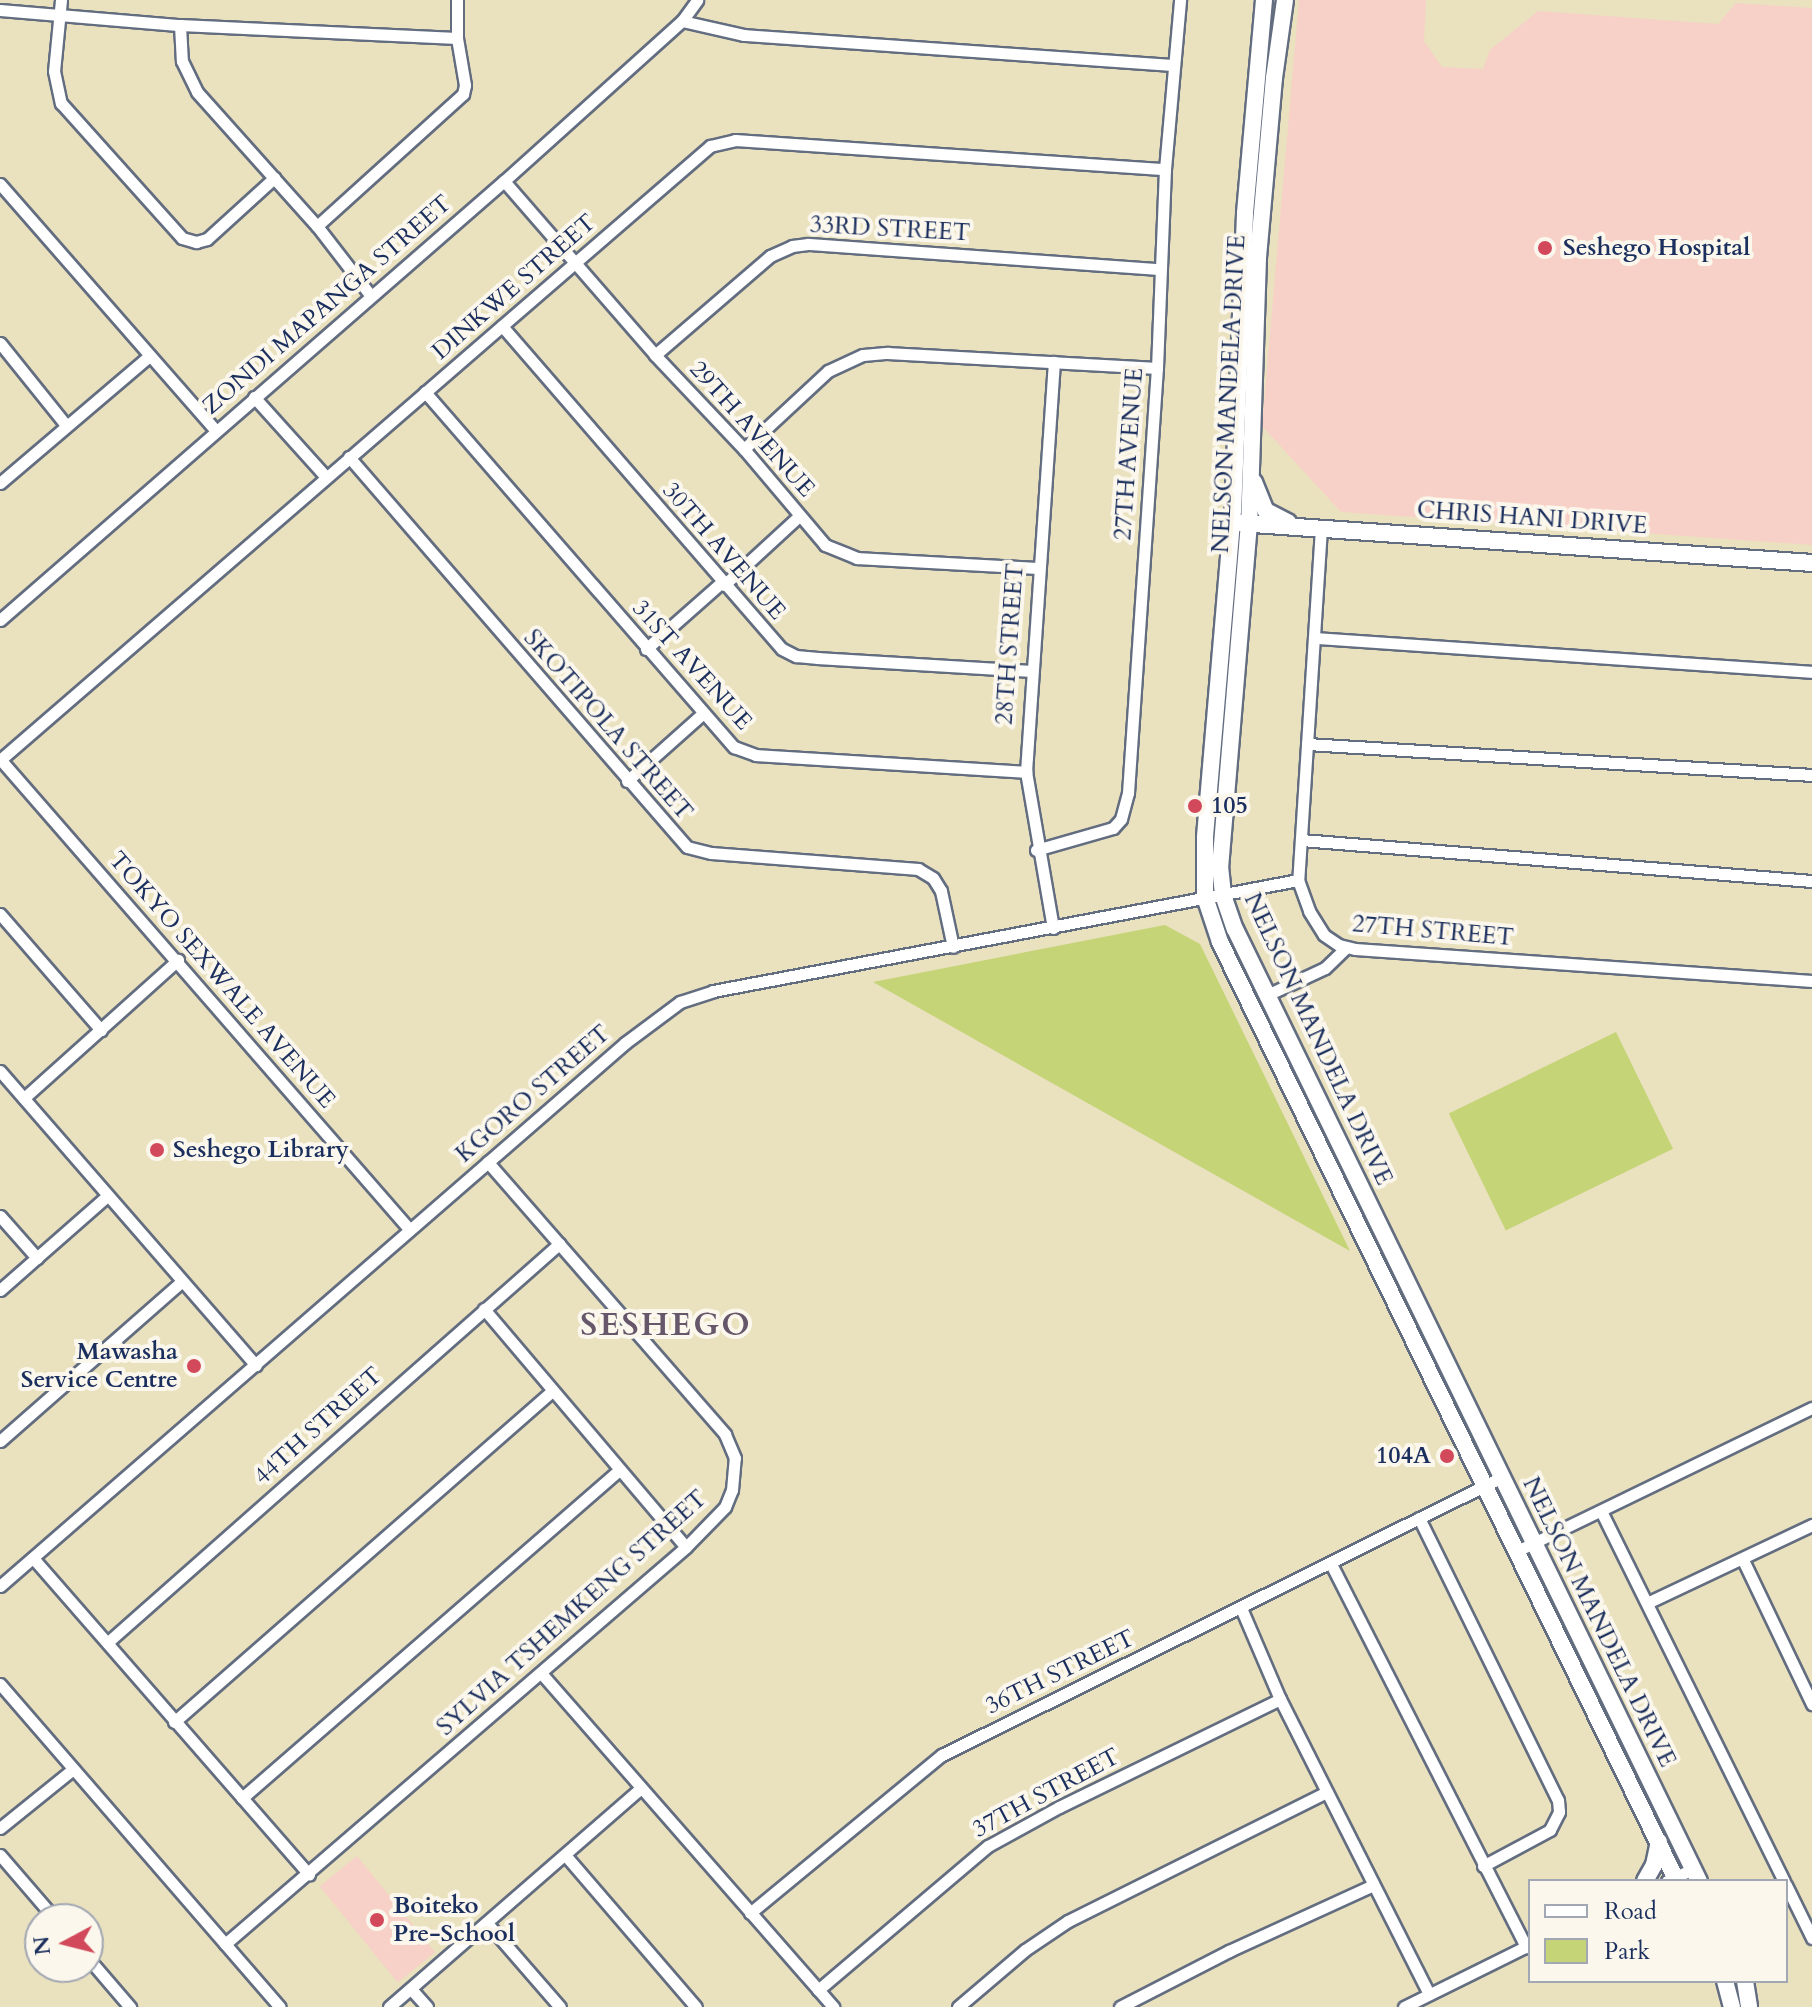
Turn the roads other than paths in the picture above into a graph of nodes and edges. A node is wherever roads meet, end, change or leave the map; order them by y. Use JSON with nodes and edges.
{"nodes":[{"id":1,"x":61,"y":0,"type":"edge"},
{"id":2,"x":457,"y":0,"type":"edge"},
{"id":3,"x":697,"y":0,"type":"edge"},
{"id":4,"x":1180,"y":0,"type":"edge"},
{"id":5,"x":1264,"y":0,"type":"edge"},
{"id":6,"x":1285,"y":0,"type":"edge"},
{"id":7,"x":0,"y":10,"type":"edge"},
{"id":8,"x":60,"y":16,"type":"junction"},
{"id":9,"x":682,"y":21,"type":"junction"},
{"id":10,"x":180,"y":25,"type":"junction"},
{"id":11,"x":457,"y":38,"type":"junction"},
{"id":12,"x":1174,"y":65,"type":"junction"},
{"id":13,"x":1165,"y":169,"type":"junction"},
{"id":14,"x":274,"y":178,"type":"junction"},
{"id":15,"x":504,"y":181,"type":"junction"},
{"id":16,"x":0,"y":184,"type":"edge"},
{"id":17,"x":317,"y":226,"type":"junction"},
{"id":18,"x":576,"y":265,"type":"junction"},
{"id":19,"x":1160,"y":269,"type":"junction"},
{"id":20,"x":371,"y":296,"type":"junction"},
{"id":21,"x":502,"y":326,"type":"junction"},
{"id":22,"x":0,"y":343,"type":"edge"},
{"id":23,"x":655,"y":355,"type":"junction"},
{"id":24,"x":149,"y":356,"type":"junction"},
{"id":25,"x":1054,"y":362,"type":"junction"},
{"id":26,"x":1157,"y":368,"type":"junction"},
{"id":27,"x":425,"y":392,"type":"junction"},
{"id":28,"x":254,"y":397,"type":"junction"},
{"id":29,"x":66,"y":425,"type":"junction"},
{"id":30,"x":215,"y":430,"type":"junction"},
{"id":31,"x":744,"y":449,"type":"junction"},
{"id":32,"x":349,"y":457,"type":"junction"},
{"id":33,"x":1251,"y":473,"type":"junction"},
{"id":34,"x":326,"y":477,"type":"junction"},
{"id":35,"x":0,"y":483,"type":"edge"},
{"id":36,"x":799,"y":516,"type":"junction"},
{"id":37,"x":1240,"y":523,"type":"junction"},
{"id":38,"x":1304,"y":528,"type":"junction"},
{"id":39,"x":1321,"y":528,"type":"junction"},
{"id":40,"x":1812,"y":563,"type":"edge"},
{"id":41,"x":1037,"y":568,"type":"junction"},
{"id":42,"x":723,"y":584,"type":"junction"},
{"id":43,"x":0,"y":620,"type":"edge"},
{"id":44,"x":1316,"y":638,"type":"junction"},
{"id":45,"x":646,"y":649,"type":"junction"},
{"id":46,"x":1031,"y":671,"type":"junction"},
{"id":47,"x":1812,"y":672,"type":"edge"},
{"id":48,"x":701,"y":715,"type":"junction"},
{"id":49,"x":1307,"y":744,"type":"junction"},
{"id":50,"x":0,"y":760,"type":"edge"},
{"id":51,"x":1026,"y":772,"type":"junction"},
{"id":52,"x":1812,"y":775,"type":"edge"},
{"id":53,"x":627,"y":781,"type":"junction"},
{"id":54,"x":1301,"y":840,"type":"junction"},
{"id":55,"x":1036,"y":850,"type":"junction"},
{"id":56,"x":1298,"y":880,"type":"junction"},
{"id":57,"x":1812,"y":881,"type":"edge"},
{"id":58,"x":1223,"y":895,"type":"junction"},
{"id":59,"x":1205,"y":897,"type":"junction"},
{"id":60,"x":0,"y":914,"type":"edge"},
{"id":61,"x":1053,"y":928,"type":"junction"},
{"id":62,"x":953,"y":947,"type":"junction"},
{"id":63,"x":1346,"y":948,"type":"junction"},
{"id":64,"x":178,"y":960,"type":"junction"},
{"id":65,"x":1812,"y":981,"type":"edge"},
{"id":66,"x":1267,"y":995,"type":"junction"},
{"id":67,"x":101,"y":1030,"type":"junction"},
{"id":68,"x":0,"y":1071,"type":"edge"},
{"id":69,"x":24,"y":1098,"type":"junction"},
{"id":70,"x":488,"y":1162,"type":"junction"},
{"id":71,"x":107,"y":1196,"type":"junction"},
{"id":72,"x":0,"y":1216,"type":"edge"},
{"id":73,"x":410,"y":1230,"type":"junction"},
{"id":74,"x":559,"y":1244,"type":"junction"},
{"id":75,"x":37,"y":1258,"type":"junction"},
{"id":76,"x":182,"y":1281,"type":"junction"},
{"id":77,"x":0,"y":1290,"type":"edge"},
{"id":78,"x":484,"y":1309,"type":"junction"},
{"id":79,"x":256,"y":1365,"type":"junction"},
{"id":80,"x":552,"y":1391,"type":"junction"},
{"id":81,"x":1812,"y":1408,"type":"edge"},
{"id":82,"x":0,"y":1441,"type":"edge"},
{"id":83,"x":619,"y":1470,"type":"junction"},
{"id":84,"x":1502,"y":1477,"type":"junction"},
{"id":85,"x":1484,"y":1486,"type":"junction"},
{"id":86,"x":1601,"y":1511,"type":"junction"},
{"id":87,"x":1419,"y":1518,"type":"junction"},
{"id":88,"x":1812,"y":1525,"type":"edge"},
{"id":89,"x":1534,"y":1543,"type":"junction"},
{"id":90,"x":686,"y":1547,"type":"junction"},
{"id":91,"x":1517,"y":1551,"type":"junction"},
{"id":92,"x":33,"y":1558,"type":"junction"},
{"id":93,"x":1743,"y":1560,"type":"junction"},
{"id":94,"x":1331,"y":1564,"type":"junction"},
{"id":95,"x":0,"y":1586,"type":"edge"},
{"id":96,"x":1647,"y":1603,"type":"junction"},
{"id":97,"x":1241,"y":1608,"type":"junction"},
{"id":98,"x":108,"y":1642,"type":"junction"},
{"id":99,"x":541,"y":1673,"type":"junction"},
{"id":100,"x":0,"y":1684,"type":"edge"},
{"id":101,"x":1280,"y":1699,"type":"junction"},
{"id":102,"x":1812,"y":1704,"type":"edge"},
{"id":103,"x":174,"y":1722,"type":"junction"},
{"id":104,"x":73,"y":1769,"type":"junction"},
{"id":105,"x":641,"y":1788,"type":"junction"},
{"id":106,"x":1325,"y":1793,"type":"junction"},
{"id":107,"x":242,"y":1798,"type":"junction"},
{"id":108,"x":0,"y":1828,"type":"edge"},
{"id":109,"x":1659,"y":1842,"type":"junction"},
{"id":110,"x":0,"y":1855,"type":"edge"},
{"id":111,"x":566,"y":1856,"type":"junction"},
{"id":112,"x":1483,"y":1866,"type":"junction"},
{"id":113,"x":309,"y":1874,"type":"junction"},
{"id":114,"x":1696,"y":1875,"type":"edge"},
{"id":115,"x":1646,"y":1879,"type":"edge"},
{"id":116,"x":1673,"y":1879,"type":"edge"},
{"id":117,"x":1783,"y":1879,"type":"edge"},
{"id":118,"x":1373,"y":1885,"type":"junction"},
{"id":119,"x":1788,"y":1889,"type":"edge"},
{"id":120,"x":41,"y":1903,"type":"edge"},
{"id":121,"x":750,"y":1913,"type":"junction"},
{"id":122,"x":487,"y":1923,"type":"junction"},
{"id":123,"x":1812,"y":1938,"type":"edge"},
{"id":124,"x":225,"y":1944,"type":"junction"},
{"id":125,"x":1528,"y":1946,"type":"edge"},
{"id":126,"x":104,"y":1977,"type":"edge"},
{"id":127,"x":1726,"y":1983,"type":"edge"},
{"id":128,"x":1745,"y":1983,"type":"edge"},
{"id":129,"x":411,"y":1989,"type":"junction"},
{"id":130,"x":818,"y":1990,"type":"junction"},
{"id":131,"x":1429,"y":1994,"type":"junction"},
{"id":132,"x":130,"y":2007,"type":"edge"},
{"id":133,"x":280,"y":2007,"type":"edge"},
{"id":134,"x":389,"y":2007,"type":"edge"},
{"id":135,"x":427,"y":2007,"type":"edge"},
{"id":136,"x":560,"y":2007,"type":"edge"},
{"id":137,"x":696,"y":2007,"type":"edge"},
{"id":138,"x":833,"y":2007,"type":"edge"},
{"id":139,"x":958,"y":2007,"type":"edge"},
{"id":140,"x":1120,"y":2007,"type":"edge"},
{"id":141,"x":1404,"y":2007,"type":"edge"},
{"id":142,"x":1732,"y":2007,"type":"edge"},
{"id":143,"x":1749,"y":2007,"type":"edge"}],
"edges":[{"from":1,"to":8,"type":"street"},
{"from":2,"to":11,"type":"street"},
{"from":3,"to":9,"type":"street","name":"ZONDI MAPANGA STREET"},
{"from":4,"to":12,"type":"street","name":"27TH AVENUE"},
{"from":5,"to":37,"type":"main road","name":"NELSON MANDELA DRIVE"},
{"from":6,"to":33,"type":"main road","name":"NELSON MANDELA DRIVE"},
{"from":7,"to":8,"type":"street"},
{"from":8,"to":10,"type":"street"},
{"from":8,"to":14,"type":"street"},
{"from":9,"to":12,"type":"street"},
{"from":9,"to":15,"type":"street","name":"ZONDI MAPANGA STREET"},
{"from":10,"to":11,"type":"street"},
{"from":10,"to":14,"type":"street"},
{"from":11,"to":17,"type":"street"},
{"from":12,"to":13,"type":"street","name":"27TH AVENUE"},
{"from":13,"to":18,"type":"street","name":"DINKWE STREET"},
{"from":13,"to":19,"type":"street","name":"27TH AVENUE"},
{"from":14,"to":17,"type":"street"},
{"from":15,"to":18,"type":"street","name":"29TH AVENUE"},
{"from":15,"to":20,"type":"street","name":"ZONDI MAPANGA STREET"},
{"from":16,"to":24,"type":"street"},
{"from":17,"to":20,"type":"street"},
{"from":18,"to":21,"type":"street","name":"DINKWE STREET"},
{"from":18,"to":23,"type":"street","name":"29TH AVENUE"},
{"from":19,"to":23,"type":"street","name":"33RD STREET"},
{"from":19,"to":26,"type":"street","name":"27TH AVENUE"},
{"from":20,"to":28,"type":"street","name":"ZONDI MAPANGA STREET"},
{"from":21,"to":27,"type":"street","name":"DINKWE STREET"},
{"from":21,"to":42,"type":"street","name":"30TH AVENUE"},
{"from":22,"to":29,"type":"street"},
{"from":23,"to":31,"type":"street","name":"29TH AVENUE"},
{"from":24,"to":29,"type":"street"},
{"from":24,"to":30,"type":"street"},
{"from":25,"to":26,"type":"street"},
{"from":25,"to":31,"type":"street"},
{"from":25,"to":41,"type":"street","name":"28TH STREET"},
{"from":26,"to":55,"type":"street","name":"27TH AVENUE"},
{"from":27,"to":32,"type":"street","name":"DINKWE STREET"},
{"from":27,"to":45,"type":"street","name":"31ST AVENUE"},
{"from":28,"to":30,"type":"street","name":"ZONDI MAPANGA STREET"},
{"from":28,"to":34,"type":"street"},
{"from":29,"to":35,"type":"street"},
{"from":30,"to":43,"type":"street","name":"ZONDI MAPANGA STREET"},
{"from":31,"to":36,"type":"street","name":"29TH AVENUE"},
{"from":32,"to":34,"type":"street","name":"DINKWE STREET"},
{"from":32,"to":53,"type":"street","name":"SKOTIPOLA STREET"},
{"from":33,"to":37,"type":"main road","name":"NELSON MANDELA DRIVE"},
{"from":33,"to":38,"type":"main road"},
{"from":34,"to":50,"type":"street","name":"DINKWE STREET"},
{"from":36,"to":41,"type":"street","name":"29TH AVENUE"},
{"from":36,"to":42,"type":"street"},
{"from":37,"to":38,"type":"main road","name":"CHRIS HANI DRIVE"},
{"from":37,"to":58,"type":"main road","name":"NELSON MANDELA DRIVE"},
{"from":37,"to":59,"type":"main road","name":"NELSON MANDELA DRIVE"},
{"from":38,"to":39,"type":"main road","name":"CHRIS HANI DRIVE"},
{"from":39,"to":40,"type":"main road","name":"CHRIS HANI DRIVE"},
{"from":39,"to":44,"type":"street","name":"27TH STREET"},
{"from":41,"to":46,"type":"street","name":"28TH STREET"},
{"from":42,"to":45,"type":"street"},
{"from":42,"to":46,"type":"street","name":"30TH AVENUE"},
{"from":44,"to":47,"type":"street"},
{"from":44,"to":49,"type":"street","name":"27TH STREET"},
{"from":45,"to":48,"type":"street","name":"31ST AVENUE"},
{"from":46,"to":51,"type":"street","name":"28TH STREET"},
{"from":48,"to":51,"type":"street","name":"31ST AVENUE"},
{"from":48,"to":53,"type":"street"},
{"from":49,"to":52,"type":"street"},
{"from":49,"to":54,"type":"street","name":"27TH STREET"},
{"from":50,"to":64,"type":"street","name":"TOKYO SEXWALE AVENUE"},
{"from":51,"to":55,"type":"street","name":"28TH STREET"},
{"from":53,"to":62,"type":"street","name":"SKOTIPOLA STREET"},
{"from":54,"to":56,"type":"street","name":"27TH STREET"},
{"from":54,"to":57,"type":"street"},
{"from":55,"to":61,"type":"street","name":"28TH STREET"},
{"from":56,"to":58,"type":"street","name":"KGORO STREET"},
{"from":56,"to":63,"type":"street","name":"27TH STREET"},
{"from":58,"to":59,"type":"street","name":"KGORO STREET"},
{"from":58,"to":66,"type":"main road","name":"NELSON MANDELA DRIVE"},
{"from":59,"to":61,"type":"street","name":"KGORO STREET"},
{"from":59,"to":85,"type":"main road","name":"NELSON MANDELA DRIVE"},
{"from":60,"to":67,"type":"street"},
{"from":61,"to":62,"type":"street","name":"KGORO STREET"},
{"from":62,"to":70,"type":"street","name":"KGORO STREET"},
{"from":63,"to":65,"type":"street","name":"27TH STREET"},
{"from":63,"to":66,"type":"street"},
{"from":64,"to":67,"type":"street"},
{"from":64,"to":73,"type":"street","name":"TOKYO SEXWALE AVENUE"},
{"from":66,"to":84,"type":"main road","name":"NELSON MANDELA DRIVE"},
{"from":67,"to":69,"type":"street"},
{"from":68,"to":69,"type":"street"},
{"from":69,"to":71,"type":"street"},
{"from":70,"to":73,"type":"street","name":"KGORO STREET"},
{"from":70,"to":74,"type":"street","name":"SYLVIA TSHEMKENG STREET"},
{"from":71,"to":75,"type":"street"},
{"from":71,"to":76,"type":"street"},
{"from":72,"to":75,"type":"street"},
{"from":73,"to":79,"type":"street","name":"KGORO STREET"},
{"from":74,"to":78,"type":"street","name":"44TH STREET"},
{"from":74,"to":90,"type":"street","name":"SYLVIA TSHEMKENG STREET"},
{"from":75,"to":77,"type":"street"},
{"from":76,"to":79,"type":"street"},
{"from":76,"to":82,"type":"street"},
{"from":78,"to":80,"type":"street"},
{"from":78,"to":98,"type":"street","name":"44TH STREET"},
{"from":79,"to":92,"type":"street","name":"KGORO STREET"},
{"from":80,"to":83,"type":"street"},
{"from":80,"to":103,"type":"street"},
{"from":81,"to":86,"type":"street"},
{"from":83,"to":90,"type":"street"},
{"from":83,"to":107,"type":"street"},
{"from":84,"to":85,"type":"street","name":"36TH STREET"},
{"from":84,"to":89,"type":"main road","name":"NELSON MANDELA DRIVE"},
{"from":85,"to":87,"type":"street","name":"36TH STREET"},
{"from":85,"to":91,"type":"main road","name":"NELSON MANDELA DRIVE"},
{"from":86,"to":89,"type":"street"},
{"from":86,"to":96,"type":"street"},
{"from":87,"to":94,"type":"street","name":"36TH STREET"},
{"from":87,"to":112,"type":"street"},
{"from":88,"to":93,"type":"street"},
{"from":89,"to":91,"type":"street"},
{"from":89,"to":114,"type":"main road","name":"NELSON MANDELA DRIVE"},
{"from":90,"to":99,"type":"street","name":"SYLVIA TSHEMKENG STREET"},
{"from":91,"to":109,"type":"main road","name":"NELSON MANDELA DRIVE"},
{"from":92,"to":95,"type":"street","name":"KGORO STREET"},
{"from":92,"to":98,"type":"street"},
{"from":93,"to":96,"type":"street"},
{"from":93,"to":102,"type":"street"},
{"from":94,"to":97,"type":"street","name":"36TH STREET"},
{"from":94,"to":112,"type":"street"},
{"from":96,"to":117,"type":"street"},
{"from":97,"to":101,"type":"street"},
{"from":97,"to":121,"type":"street","name":"36TH STREET"},
{"from":98,"to":103,"type":"street"},
{"from":99,"to":105,"type":"street"},
{"from":99,"to":113,"type":"street","name":"SYLVIA TSHEMKENG STREET"},
{"from":100,"to":104,"type":"street"},
{"from":101,"to":106,"type":"street"},
{"from":101,"to":130,"type":"street","name":"37TH STREET"},
{"from":103,"to":107,"type":"street"},
{"from":104,"to":108,"type":"street"},
{"from":104,"to":124,"type":"street"},
{"from":105,"to":111,"type":"street"},
{"from":105,"to":121,"type":"street"},
{"from":106,"to":118,"type":"street"},
{"from":106,"to":139,"type":"street"},
{"from":107,"to":113,"type":"street"},
{"from":109,"to":115,"type":"main road"},
{"from":109,"to":116,"type":"main road","name":"NELSON MANDELA DRIVE"},
{"from":110,"to":120,"type":"street"},
{"from":111,"to":122,"type":"street"},
{"from":111,"to":137,"type":"street"},
{"from":112,"to":125,"type":"street"},
{"from":113,"to":124,"type":"street","name":"SYLVIA TSHEMKENG STREET"},
{"from":118,"to":131,"type":"street"},
{"from":118,"to":140,"type":"street"},
{"from":119,"to":123,"type":"street"},
{"from":121,"to":130,"type":"street"},
{"from":122,"to":129,"type":"street"},
{"from":122,"to":136,"type":"street"},
{"from":124,"to":133,"type":"street"},
{"from":125,"to":131,"type":"street"},
{"from":126,"to":132,"type":"street"},
{"from":127,"to":142,"type":"main road"},
{"from":128,"to":143,"type":"main road"},
{"from":129,"to":134,"type":"street"},
{"from":129,"to":135,"type":"street"},
{"from":130,"to":138,"type":"street"},
{"from":131,"to":141,"type":"street"}]}
